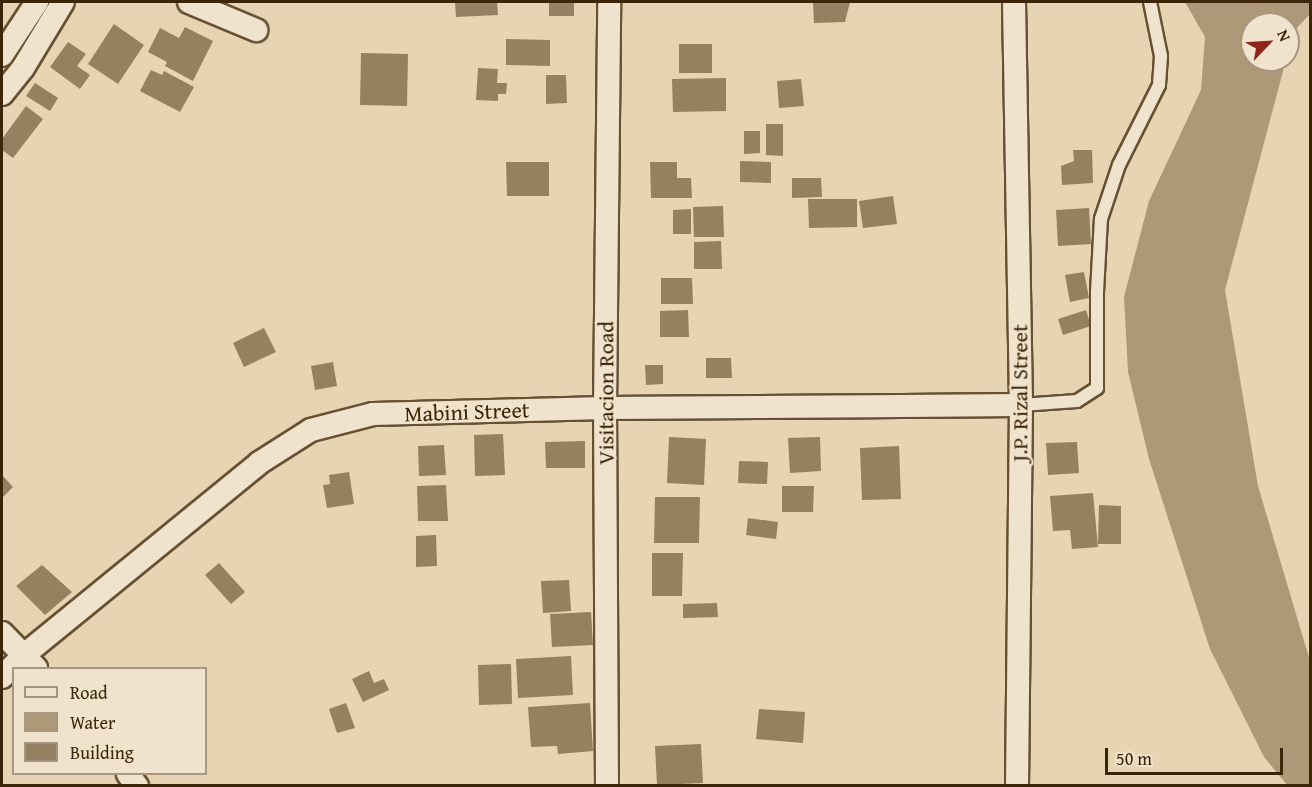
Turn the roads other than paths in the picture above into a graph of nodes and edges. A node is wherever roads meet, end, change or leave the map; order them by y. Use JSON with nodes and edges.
{"nodes":[{"id":1,"x":37,"y":2,"type":"edge"},
{"id":2,"x":63,"y":2,"type":"edge"},
{"id":3,"x":189,"y":2,"type":"edge"},
{"id":4,"x":609,"y":2,"type":"edge"},
{"id":5,"x":1014,"y":2,"type":"edge"},
{"id":6,"x":1150,"y":2,"type":"edge"},
{"id":7,"x":256,"y":30,"type":"dead end"},
{"id":8,"x":2,"y":55,"type":"edge"},
{"id":9,"x":2,"y":94,"type":"edge"},
{"id":10,"x":1021,"y":405,"type":"junction"},
{"id":11,"x":605,"y":408,"type":"junction"},
{"id":12,"x":2,"y":633,"type":"edge"},
{"id":13,"x":30,"y":662,"type":"edge"},
{"id":14,"x":607,"y":786,"type":"edge"},
{"id":15,"x":1017,"y":786,"type":"edge"}],
"edges":[{"from":1,"to":8,"type":"street"},
{"from":2,"to":9,"type":"street"},
{"from":3,"to":7,"type":"street"},
{"from":4,"to":11,"type":"street","name":"Visitacion Road"},
{"from":5,"to":10,"type":"street","name":"J.P. Rizal Street"},
{"from":6,"to":10,"type":"lane"},
{"from":10,"to":11,"type":"street","name":"Mabini Street"},
{"from":10,"to":15,"type":"street","name":"J.P. Rizal Street"},
{"from":11,"to":13,"type":"street","name":"Mabini Street"},
{"from":11,"to":14,"type":"street","name":"Visitacion Road"},
{"from":12,"to":13,"type":"street"}]}
